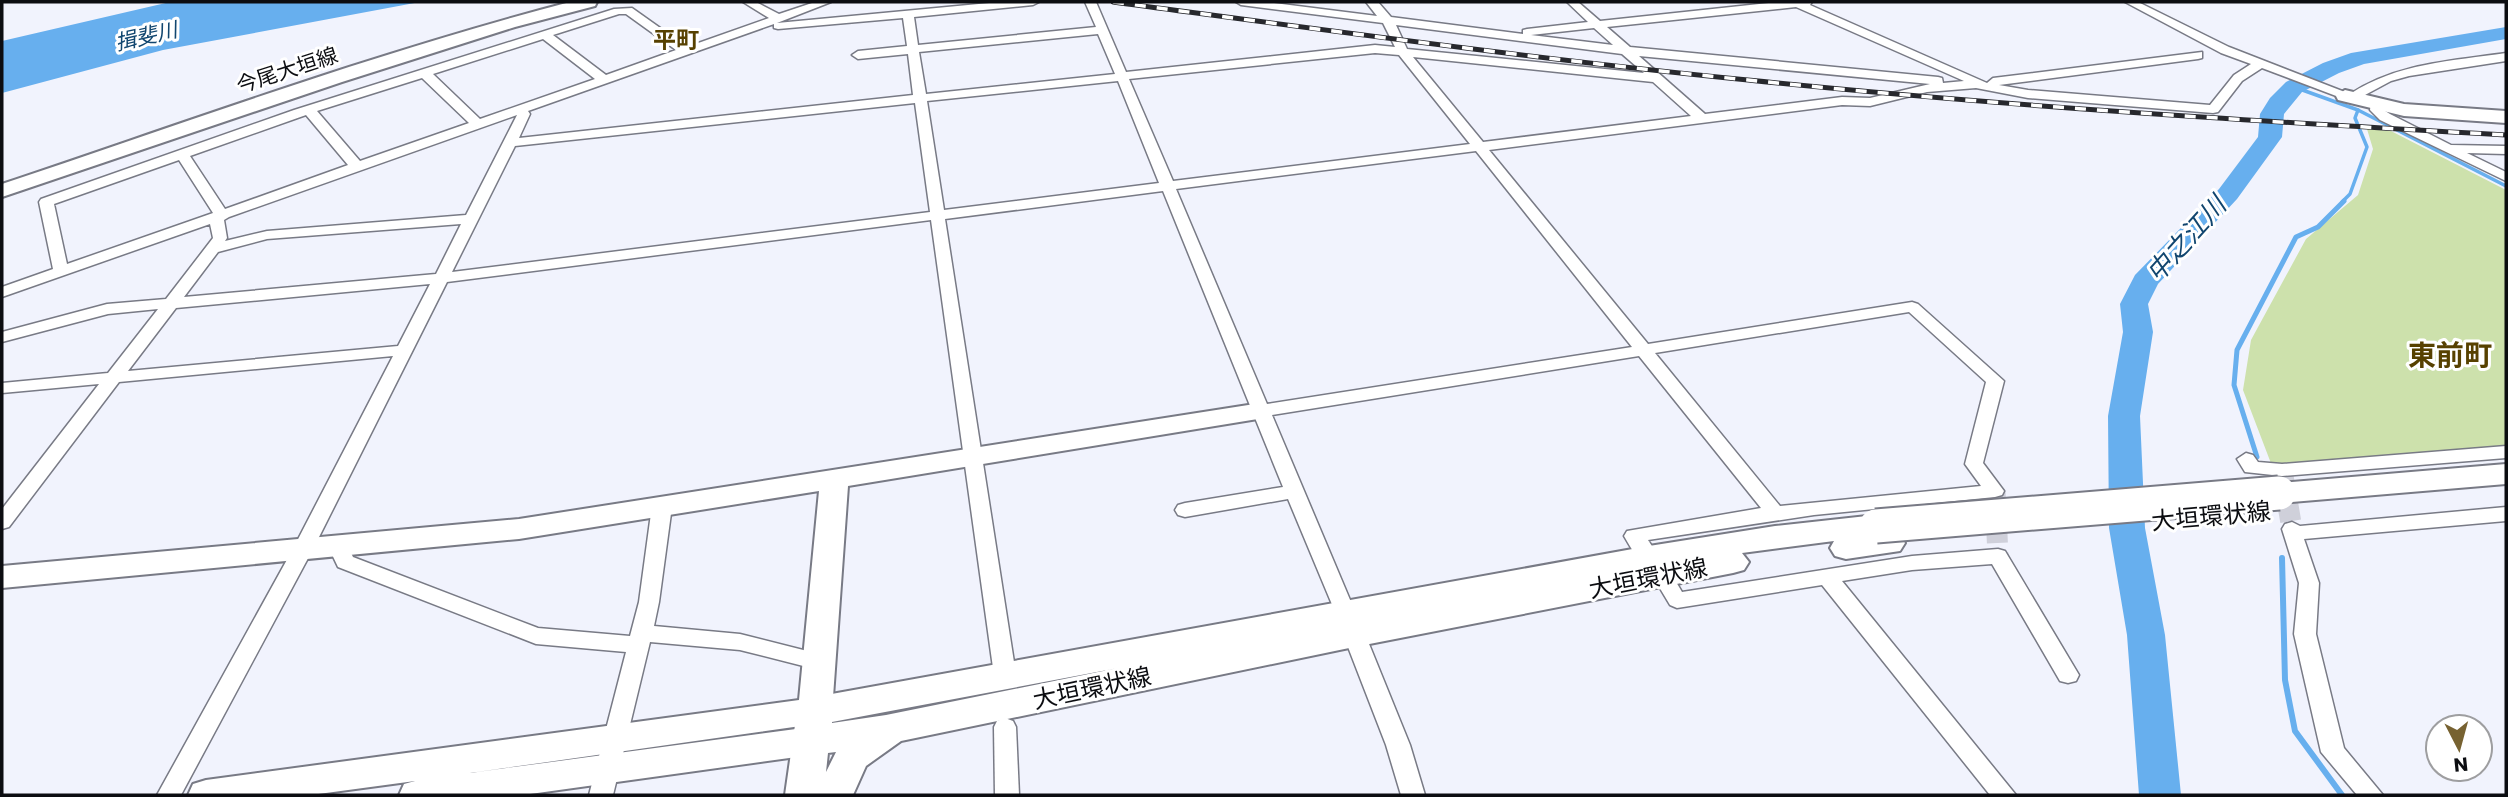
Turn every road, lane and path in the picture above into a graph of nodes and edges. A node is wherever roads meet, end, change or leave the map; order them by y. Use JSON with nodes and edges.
{"nodes":[{"id":1,"x":589,"y":2,"type":"edge"},
{"id":2,"x":748,"y":2,"type":"edge"},
{"id":3,"x":825,"y":2,"type":"edge"},
{"id":4,"x":1032,"y":2,"type":"edge"},
{"id":5,"x":1091,"y":2,"type":"edge"},
{"id":6,"x":1241,"y":2,"type":"edge"},
{"id":7,"x":1373,"y":2,"type":"edge"},
{"id":8,"x":1572,"y":2,"type":"edge"},
{"id":9,"x":1799,"y":2,"type":"edge"},
{"id":10,"x":2130,"y":2,"type":"edge"},
{"id":11,"x":908,"y":15,"type":"junction"},
{"id":12,"x":779,"y":19,"type":"junction"},
{"id":13,"x":1389,"y":23,"type":"junction"},
{"id":14,"x":1598,"y":24,"type":"junction"},
{"id":15,"x":763,"y":25,"type":"junction"},
{"id":16,"x":1103,"y":30,"type":"junction"},
{"id":17,"x":544,"y":34,"type":"junction"},
{"id":18,"x":1503,"y":36,"type":"junction"},
{"id":19,"x":913,"y":50,"type":"junction"},
{"id":20,"x":1629,"y":51,"type":"junction"},
{"id":21,"x":686,"y":52,"type":"junction"},
{"id":22,"x":1404,"y":52,"type":"junction"},
{"id":23,"x":858,"y":55,"type":"dead end"},
{"id":24,"x":2198,"y":55,"type":"dead end"},
{"id":25,"x":2506,"y":57,"type":"edge"},
{"id":26,"x":2265,"y":66,"type":"junction"},
{"id":27,"x":423,"y":72,"type":"junction"},
{"id":28,"x":1122,"y":77,"type":"junction"},
{"id":29,"x":1655,"y":78,"type":"junction"},
{"id":30,"x":605,"y":80,"type":"junction"},
{"id":31,"x":1980,"y":84,"type":"junction"},
{"id":32,"x":2349,"y":97,"type":"junction"},
{"id":33,"x":921,"y":98,"type":"junction"},
{"id":34,"x":2375,"y":105,"type":"junction"},
{"id":35,"x":309,"y":110,"type":"junction"},
{"id":36,"x":521,"y":110,"type":"junction"},
{"id":37,"x":2506,"y":117,"type":"edge"},
{"id":38,"x":1702,"y":119,"type":"junction"},
{"id":39,"x":479,"y":125,"type":"junction"},
{"id":40,"x":510,"y":143,"type":"junction"},
{"id":41,"x":1479,"y":146,"type":"junction"},
{"id":42,"x":2449,"y":148,"type":"junction"},
{"id":43,"x":2506,"y":150,"type":"edge"},
{"id":44,"x":182,"y":154,"type":"junction"},
{"id":45,"x":358,"y":167,"type":"junction"},
{"id":46,"x":2506,"y":177,"type":"edge"},
{"id":47,"x":1168,"y":186,"type":"junction"},
{"id":48,"x":2,"y":191,"type":"edge"},
{"id":49,"x":939,"y":214,"type":"junction"},
{"id":50,"x":219,"y":217,"type":"junction"},
{"id":51,"x":471,"y":219,"type":"junction"},
{"id":52,"x":213,"y":249,"type":"junction"},
{"id":53,"x":61,"y":272,"type":"junction"},
{"id":54,"x":442,"y":277,"type":"junction"},
{"id":55,"x":2,"y":292,"type":"edge"},
{"id":56,"x":170,"y":303,"type":"junction"},
{"id":57,"x":2,"y":337,"type":"edge"},
{"id":58,"x":405,"y":350,"type":"junction"},
{"id":59,"x":1642,"y":350,"type":"junction"},
{"id":60,"x":115,"y":378,"type":"junction"},
{"id":61,"x":2,"y":388,"type":"edge"},
{"id":62,"x":1261,"y":411,"type":"junction"},
{"id":63,"x":2506,"y":452,"type":"edge"},
{"id":64,"x":975,"y":456,"type":"junction"},
{"id":65,"x":2246,"y":459,"type":"dead end"},
{"id":66,"x":2506,"y":474,"type":"edge"},
{"id":67,"x":834,"y":478,"type":"junction"},
{"id":68,"x":1295,"y":491,"type":"junction"},
{"id":69,"x":2506,"y":493,"type":"edge"},
{"id":70,"x":662,"y":506,"type":"junction"},
{"id":71,"x":1185,"y":510,"type":"dead end"},
{"id":72,"x":1775,"y":513,"type":"junction"},
{"id":73,"x":2506,"y":514,"type":"edge"},
{"id":74,"x":2286,"y":516,"type":"junction"},
{"id":75,"x":2,"y":522,"type":"edge"},
{"id":76,"x":338,"y":546,"type":"junction"},
{"id":77,"x":304,"y":547,"type":"junction"},
{"id":78,"x":1655,"y":566,"type":"junction"},
{"id":79,"x":1826,"y":576,"type":"junction"},
{"id":80,"x":2,"y":577,"type":"edge"},
{"id":81,"x":1350,"y":624,"type":"junction"},
{"id":82,"x":639,"y":639,"type":"junction"},
{"id":83,"x":819,"y":662,"type":"junction"},
{"id":84,"x":1005,"y":675,"type":"junction"},
{"id":85,"x":2068,"y":675,"type":"dead end"},
{"id":86,"x":813,"y":726,"type":"junction"},
{"id":87,"x":1005,"y":727,"type":"dead end"},
{"id":88,"x":891,"y":728,"type":"junction"},
{"id":89,"x":608,"y":767,"type":"edge"},
{"id":90,"x":824,"y":794,"type":"edge"},
{"id":91,"x":169,"y":795,"type":"edge"},
{"id":92,"x":206,"y":795,"type":"edge"},
{"id":93,"x":417,"y":795,"type":"edge"},
{"id":94,"x":1007,"y":795,"type":"edge"},
{"id":95,"x":1413,"y":795,"type":"edge"},
{"id":96,"x":2004,"y":795,"type":"edge"},
{"id":97,"x":2371,"y":795,"type":"edge"}],
"edges":[{"from":1,"to":48,"type":"street","name":"今尾大垣線"},
{"from":2,"to":12,"type":"street"},
{"from":3,"to":12,"type":"street"},
{"from":4,"to":11,"type":"street"},
{"from":5,"to":16,"type":"street"},
{"from":6,"to":13,"type":"street"},
{"from":7,"to":13,"type":"street"},
{"from":8,"to":14,"type":"street"},
{"from":9,"to":14,"type":"street"},
{"from":9,"to":31,"type":"street"},
{"from":10,"to":26,"type":"street"},
{"from":11,"to":15,"type":"street"},
{"from":11,"to":19,"type":"street"},
{"from":12,"to":15,"type":"street"},
{"from":13,"to":18,"type":"street"},
{"from":13,"to":22,"type":"street"},
{"from":14,"to":18,"type":"street"},
{"from":14,"to":20,"type":"street"},
{"from":15,"to":21,"type":"street"},
{"from":16,"to":19,"type":"street"},
{"from":16,"to":28,"type":"street"},
{"from":17,"to":21,"type":"street"},
{"from":17,"to":27,"type":"street"},
{"from":17,"to":30,"type":"street"},
{"from":18,"to":20,"type":"street"},
{"from":19,"to":23,"type":"street"},
{"from":19,"to":33,"type":"street"},
{"from":20,"to":29,"type":"street"},
{"from":20,"to":31,"type":"street"},
{"from":21,"to":30,"type":"street"},
{"from":22,"to":28,"type":"street"},
{"from":22,"to":29,"type":"street"},
{"from":22,"to":41,"type":"street"},
{"from":24,"to":31,"type":"street"},
{"from":25,"to":32,"type":"street"},
{"from":26,"to":31,"type":"street"},
{"from":26,"to":32,"type":"street"},
{"from":27,"to":35,"type":"street"},
{"from":27,"to":39,"type":"street"},
{"from":28,"to":33,"type":"street"},
{"from":28,"to":47,"type":"street"},
{"from":29,"to":38,"type":"street"},
{"from":30,"to":36,"type":"street"},
{"from":31,"to":38,"type":"street"},
{"from":32,"to":34,"type":"street"},
{"from":33,"to":40,"type":"street"},
{"from":33,"to":49,"type":"street"},
{"from":34,"to":37,"type":"street"},
{"from":34,"to":42,"type":"street"},
{"from":35,"to":44,"type":"street"},
{"from":35,"to":45,"type":"street"},
{"from":36,"to":39,"type":"street"},
{"from":36,"to":40,"type":"street"},
{"from":38,"to":41,"type":"street"},
{"from":39,"to":45,"type":"street"},
{"from":40,"to":51,"type":"street"},
{"from":41,"to":47,"type":"street"},
{"from":41,"to":59,"type":"street"},
{"from":42,"to":43,"type":"street"},
{"from":42,"to":46,"type":"street"},
{"from":44,"to":50,"type":"street"},
{"from":44,"to":53,"type":"street"},
{"from":45,"to":50,"type":"street"},
{"from":47,"to":49,"type":"street"},
{"from":47,"to":62,"type":"street"},
{"from":49,"to":54,"type":"street"},
{"from":49,"to":64,"type":"street"},
{"from":50,"to":52,"type":"street"},
{"from":50,"to":53,"type":"street"},
{"from":51,"to":52,"type":"street"},
{"from":51,"to":54,"type":"street"},
{"from":52,"to":56,"type":"street"},
{"from":53,"to":55,"type":"street"},
{"from":54,"to":56,"type":"street"},
{"from":54,"to":58,"type":"street"},
{"from":56,"to":57,"type":"street"},
{"from":56,"to":60,"type":"street"},
{"from":58,"to":60,"type":"street"},
{"from":58,"to":77,"type":"street"},
{"from":59,"to":62,"type":"street"},
{"from":59,"to":72,"type":"street"},
{"from":59,"to":72,"type":"street"},
{"from":60,"to":61,"type":"street"},
{"from":60,"to":75,"type":"street"},
{"from":62,"to":64,"type":"street"},
{"from":62,"to":68,"type":"street"},
{"from":63,"to":65,"type":"street"},
{"from":64,"to":67,"type":"street"},
{"from":64,"to":84,"type":"street"},
{"from":66,"to":74,"type":"main road","name":"大垣環状線"},
{"from":67,"to":70,"type":"street"},
{"from":67,"to":83,"type":"street"},
{"from":68,"to":71,"type":"street"},
{"from":68,"to":81,"type":"street"},
{"from":69,"to":74,"type":"main road","name":"大垣環状線"},
{"from":70,"to":76,"type":"street"},
{"from":70,"to":82,"type":"street"},
{"from":72,"to":78,"type":"street"},
{"from":73,"to":74,"type":"street"},
{"from":74,"to":78,"type":"main road","name":"大垣環状線"},
{"from":74,"to":97,"type":"street"},
{"from":76,"to":77,"type":"street"},
{"from":76,"to":82,"type":"street"},
{"from":77,"to":80,"type":"street"},
{"from":77,"to":91,"type":"street"},
{"from":78,"to":79,"type":"street"},
{"from":78,"to":81,"type":"main road","name":"大垣環状線"},
{"from":79,"to":85,"type":"street"},
{"from":79,"to":96,"type":"street"},
{"from":81,"to":84,"type":"main road","name":"大垣環状線"},
{"from":81,"to":88,"type":"main road","name":"大垣環状線"},
{"from":81,"to":95,"type":"street"},
{"from":82,"to":83,"type":"street"},
{"from":82,"to":89,"type":"street"},
{"from":83,"to":86,"type":"street"},
{"from":84,"to":86,"type":"main road","name":"大垣環状線"},
{"from":86,"to":88,"type":"main road"},
{"from":86,"to":89,"type":"street"},
{"from":86,"to":90,"type":"main road","name":"大垣環状線"},
{"from":87,"to":94,"type":"street"},
{"from":88,"to":90,"type":"main road","name":"大垣環状線"},
{"from":89,"to":92,"type":"street"},
{"from":89,"to":93,"type":"street"}]}
